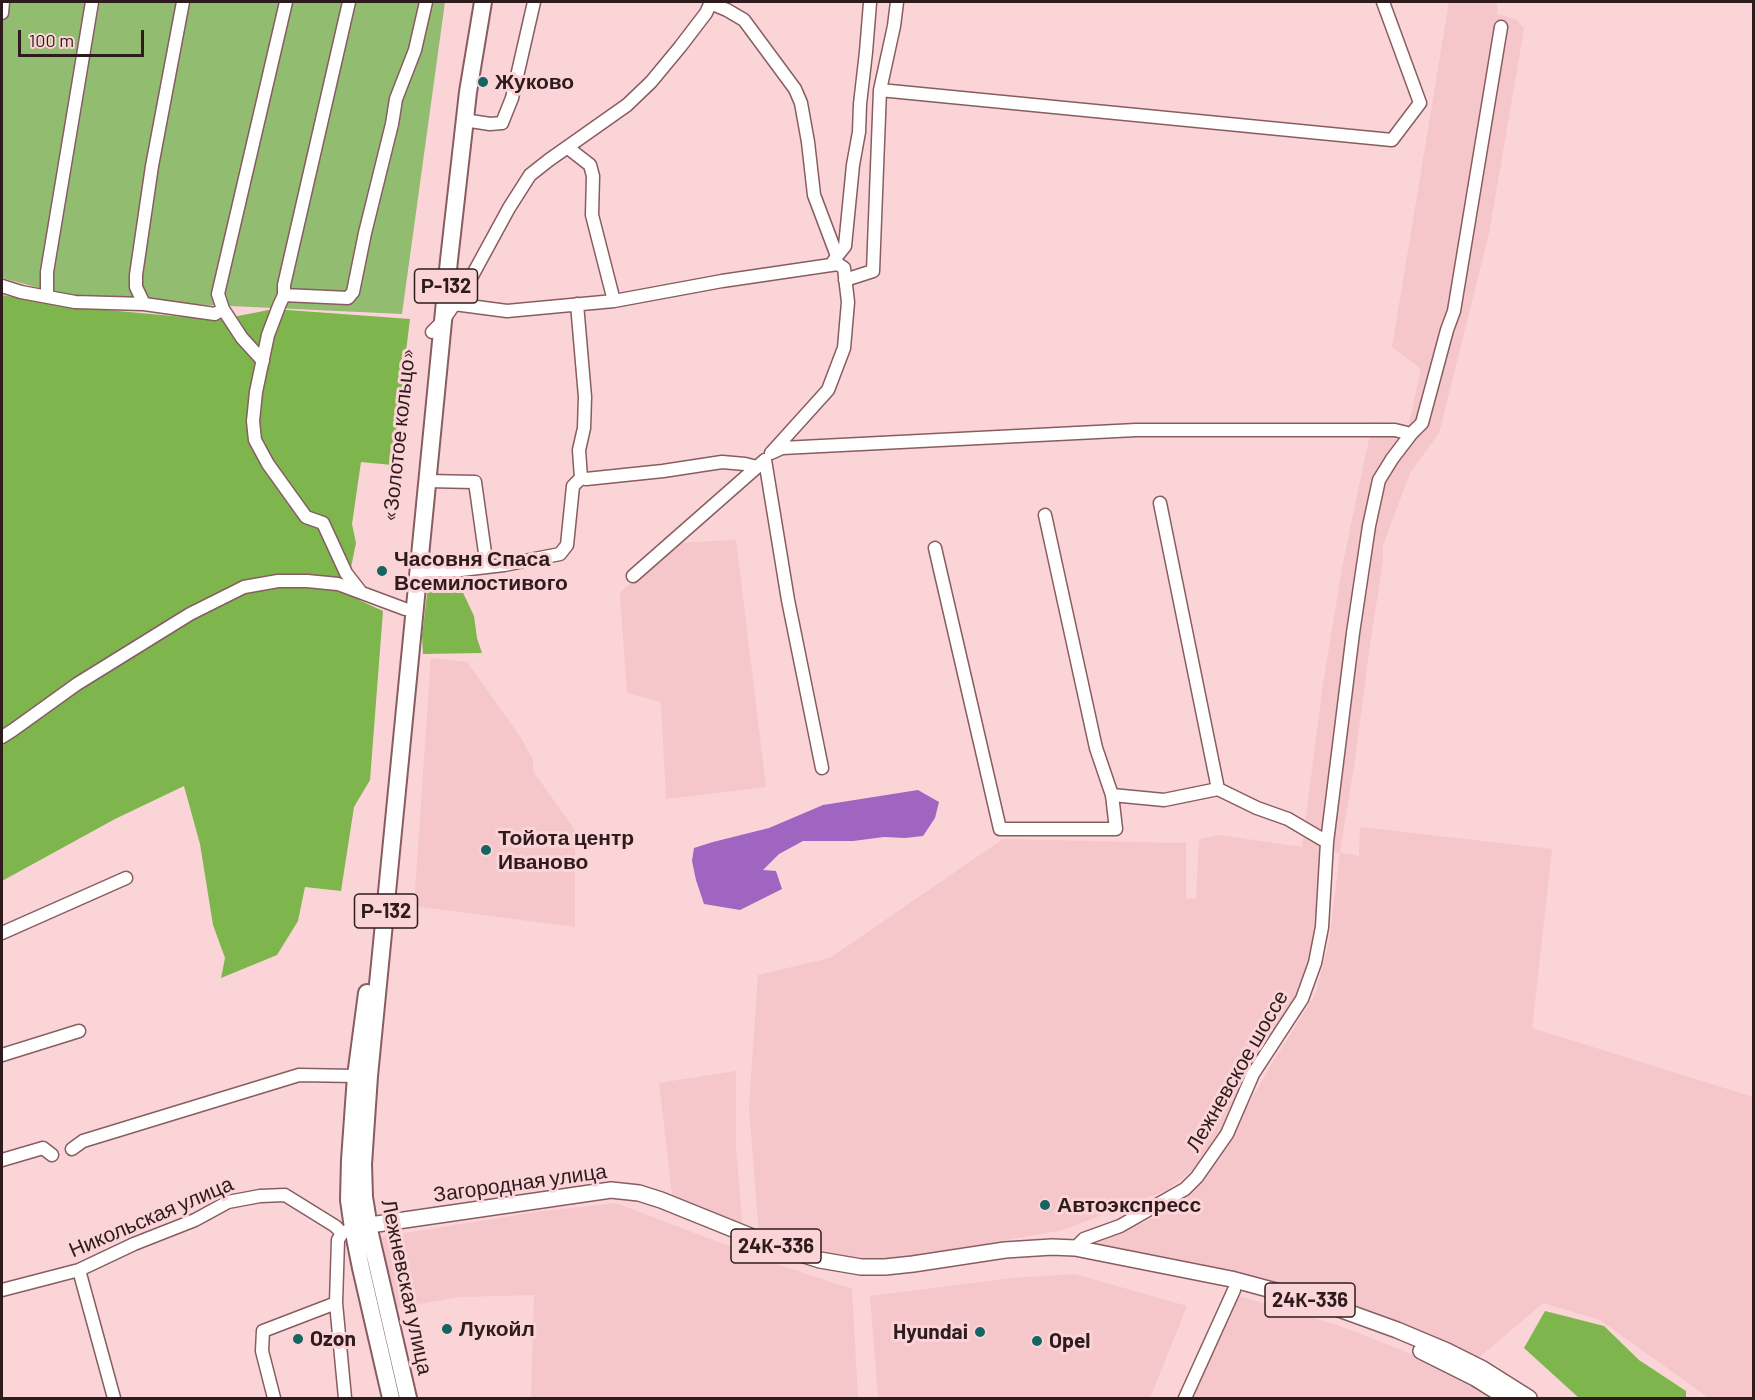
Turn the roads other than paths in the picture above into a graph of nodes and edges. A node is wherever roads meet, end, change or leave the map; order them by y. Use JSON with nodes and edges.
{"nodes":[{"id":1,"x":3,"y":2,"type":"edge"},
{"id":2,"x":92,"y":2,"type":"edge"},
{"id":3,"x":183,"y":2,"type":"edge"},
{"id":4,"x":286,"y":2,"type":"edge"},
{"id":5,"x":349,"y":2,"type":"edge"},
{"id":6,"x":426,"y":2,"type":"edge"},
{"id":7,"x":472,"y":2,"type":"edge"},
{"id":8,"x":483,"y":2,"type":"edge"},
{"id":9,"x":534,"y":2,"type":"edge"},
{"id":10,"x":710,"y":2,"type":"edge"},
{"id":11,"x":897,"y":2,"type":"edge"},
{"id":12,"x":1383,"y":2,"type":"edge"},
{"id":13,"x":870,"y":3,"type":"dead end"},
{"id":14,"x":2,"y":13,"type":"edge"},
{"id":15,"x":1501,"y":27,"type":"dead end"},
{"id":16,"x":880,"y":90,"type":"junction"},
{"id":17,"x":464,"y":120,"type":"junction"},
{"id":18,"x":570,"y":147,"type":"junction"},
{"id":19,"x":834,"y":261,"type":"junction"},
{"id":20,"x":845,"y":280,"type":"junction"},
{"id":21,"x":2,"y":286,"type":"edge"},
{"id":22,"x":284,"y":295,"type":"junction"},
{"id":23,"x":48,"y":296,"type":"junction"},
{"id":24,"x":614,"y":301,"type":"junction"},
{"id":25,"x":144,"y":304,"type":"junction"},
{"id":26,"x":454,"y":304,"type":"junction"},
{"id":27,"x":577,"y":304,"type":"junction"},
{"id":28,"x":223,"y":309,"type":"junction"},
{"id":29,"x":437,"y":327,"type":"junction"},
{"id":30,"x":262,"y":362,"type":"junction"},
{"id":31,"x":1411,"y":434,"type":"junction"},
{"id":32,"x":764,"y":460,"type":"junction"},
{"id":33,"x":581,"y":478,"type":"junction"},
{"id":34,"x":427,"y":481,"type":"junction"},
{"id":35,"x":1160,"y":503,"type":"dead end"},
{"id":36,"x":1045,"y":515,"type":"dead end"},
{"id":37,"x":934,"y":548,"type":"dead end"},
{"id":38,"x":487,"y":567,"type":"junction"},
{"id":39,"x":419,"y":571,"type":"junction"},
{"id":40,"x":633,"y":576,"type":"dead end"},
{"id":41,"x":360,"y":591,"type":"junction"},
{"id":42,"x":405,"y":609,"type":"junction"},
{"id":43,"x":2,"y":737,"type":"edge"},
{"id":44,"x":822,"y":768,"type":"dead end"},
{"id":45,"x":1218,"y":789,"type":"junction"},
{"id":46,"x":1112,"y":795,"type":"junction"},
{"id":47,"x":1327,"y":842,"type":"junction"},
{"id":48,"x":126,"y":878,"type":"dead end"},
{"id":49,"x":2,"y":933,"type":"edge"},
{"id":50,"x":79,"y":1031,"type":"dead end"},
{"id":51,"x":2,"y":1055,"type":"edge"},
{"id":52,"x":360,"y":1081,"type":"junction"},
{"id":53,"x":72,"y":1149,"type":"dead end"},
{"id":54,"x":52,"y":1155,"type":"dead end"},
{"id":55,"x":2,"y":1160,"type":"edge"},
{"id":56,"x":357,"y":1231,"type":"junction"},
{"id":57,"x":1074,"y":1252,"type":"junction"},
{"id":58,"x":79,"y":1270,"type":"junction"},
{"id":59,"x":2,"y":1290,"type":"edge"},
{"id":60,"x":1234,"y":1290,"type":"junction"},
{"id":61,"x":336,"y":1303,"type":"junction"},
{"id":62,"x":114,"y":1398,"type":"edge"},
{"id":63,"x":274,"y":1398,"type":"edge"},
{"id":64,"x":345,"y":1398,"type":"edge"},
{"id":65,"x":391,"y":1398,"type":"edge"},
{"id":66,"x":408,"y":1398,"type":"edge"},
{"id":67,"x":1185,"y":1398,"type":"edge"},
{"id":68,"x":1507,"y":1398,"type":"edge"},
{"id":69,"x":1529,"y":1398,"type":"edge"}],
"edges":[{"from":1,"to":14,"type":"street"},
{"from":2,"to":23,"type":"street"},
{"from":3,"to":25,"type":"street"},
{"from":4,"to":28,"type":"street"},
{"from":5,"to":22,"type":"street"},
{"from":6,"to":22,"type":"street"},
{"from":7,"to":29,"type":"highway","name":"«Золотое кольцо»","number":"Р-132"},
{"from":8,"to":17,"type":"highway","name":"«Золотое кольцо»","number":"Р-132"},
{"from":9,"to":17,"type":"street"},
{"from":10,"to":18,"type":"street"},
{"from":10,"to":19,"type":"street"},
{"from":11,"to":16,"type":"street"},
{"from":12,"to":16,"type":"street"},
{"from":13,"to":19,"type":"street"},
{"from":15,"to":31,"type":"street","name":"Лежневское шоссе"},
{"from":16,"to":20,"type":"street"},
{"from":17,"to":29,"type":"highway","name":"«Золотое кольцо»","number":"Р-132"},
{"from":18,"to":24,"type":"street"},
{"from":18,"to":26,"type":"street"},
{"from":19,"to":20,"type":"street"},
{"from":19,"to":24,"type":"street"},
{"from":20,"to":32,"type":"street"},
{"from":21,"to":23,"type":"street"},
{"from":22,"to":30,"type":"street"},
{"from":23,"to":25,"type":"street"},
{"from":24,"to":27,"type":"street"},
{"from":25,"to":28,"type":"street"},
{"from":26,"to":27,"type":"street"},
{"from":26,"to":29,"type":"street"},
{"from":27,"to":33,"type":"street"},
{"from":28,"to":30,"type":"street"},
{"from":29,"to":34,"type":"highway","name":"«Золотое кольцо»","number":"Р-132"},
{"from":29,"to":42,"type":"highway","name":"«Золотое кольцо»","number":"Р-132"},
{"from":30,"to":41,"type":"street"},
{"from":31,"to":32,"type":"street"},
{"from":31,"to":47,"type":"street","name":"Лежневское шоссе"},
{"from":32,"to":33,"type":"street"},
{"from":32,"to":40,"type":"street"},
{"from":32,"to":44,"type":"street"},
{"from":33,"to":38,"type":"street"},
{"from":34,"to":38,"type":"street"},
{"from":34,"to":39,"type":"highway","name":"«Золотое кольцо»","number":"Р-132"},
{"from":35,"to":45,"type":"street"},
{"from":36,"to":46,"type":"street"},
{"from":37,"to":46,"type":"street"},
{"from":38,"to":39,"type":"street"},
{"from":39,"to":52,"type":"highway","name":"«Золотое кольцо»","number":"Р-132"},
{"from":41,"to":42,"type":"street"},
{"from":41,"to":43,"type":"street"},
{"from":42,"to":52,"type":"highway","name":"«Золотое кольцо»","number":"Р-132"},
{"from":45,"to":46,"type":"street"},
{"from":45,"to":47,"type":"street"},
{"from":47,"to":57,"type":"street","name":"Лежневское шоссе"},
{"from":48,"to":49,"type":"street"},
{"from":50,"to":51,"type":"street"},
{"from":52,"to":53,"type":"street"},
{"from":52,"to":56,"type":"highway","name":"Лежневская улица","number":"Р-132"},
{"from":54,"to":55,"type":"street"},
{"from":56,"to":57,"type":"main road","name":"Загородная улица","number":"24К-336"},
{"from":56,"to":58,"type":"street","name":"Никольская улица"},
{"from":56,"to":61,"type":"street"},
{"from":56,"to":65,"type":"highway","name":"Лежневская улица","number":"Р-132"},
{"from":56,"to":66,"type":"highway","name":"Лежневская улица","number":"Р-132"},
{"from":57,"to":60,"type":"main road","number":"24К-336"},
{"from":57,"to":69,"type":"main road","number":"24К-336"},
{"from":58,"to":59,"type":"street","name":"Никольская улица"},
{"from":58,"to":62,"type":"street"},
{"from":60,"to":67,"type":"street"},
{"from":60,"to":68,"type":"main road","number":"24К-336"},
{"from":61,"to":63,"type":"street"},
{"from":61,"to":64,"type":"street"}]}
